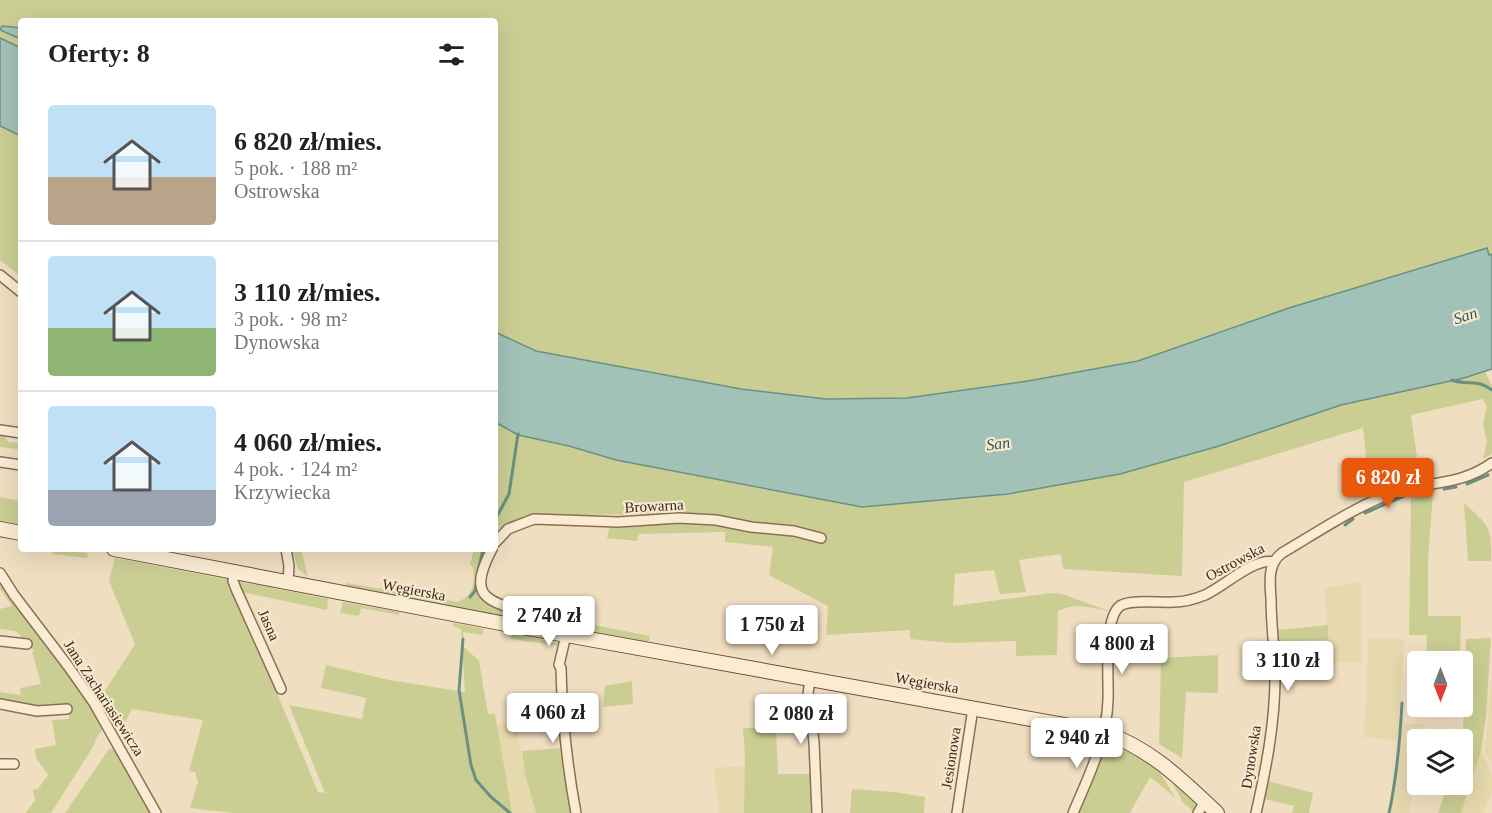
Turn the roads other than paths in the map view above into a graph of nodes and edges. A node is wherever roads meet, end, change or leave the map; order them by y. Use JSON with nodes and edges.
{"nodes":[{"id":1,"x":0,"y":275,"type":"edge"},
{"id":2,"x":18,"y":290,"type":"edge"},
{"id":3,"x":0,"y":430,"type":"edge"},
{"id":4,"x":18,"y":433,"type":"edge"},
{"id":5,"x":0,"y":462,"type":"edge"},
{"id":6,"x":1492,"y":464,"type":"edge"},
{"id":7,"x":18,"y":465,"type":"edge"},
{"id":8,"x":0,"y":529,"type":"edge"},
{"id":9,"x":18,"y":532,"type":"edge"},
{"id":10,"x":821,"y":538,"type":"dead end"},
{"id":11,"x":498,"y":540,"type":"edge"},
{"id":12,"x":130,"y":552,"type":"edge"},
{"id":13,"x":287,"y":552,"type":"edge"},
{"id":14,"x":491,"y":552,"type":"edge"},
{"id":15,"x":1273,"y":562,"type":"junction"},
{"id":16,"x":234,"y":571,"type":"junction"},
{"id":17,"x":0,"y":573,"type":"edge"},
{"id":18,"x":288,"y":582,"type":"junction"},
{"id":19,"x":560,"y":634,"type":"junction"},
{"id":20,"x":0,"y":641,"type":"edge"},
{"id":21,"x":27,"y":644,"type":"dead end"},
{"id":22,"x":810,"y":679,"type":"junction"},
{"id":23,"x":281,"y":690,"type":"dead end"},
{"id":24,"x":0,"y":704,"type":"edge"},
{"id":25,"x":973,"y":708,"type":"junction"},
{"id":26,"x":67,"y":709,"type":"dead end"},
{"id":27,"x":1103,"y":732,"type":"junction"},
{"id":28,"x":0,"y":764,"type":"edge"},
{"id":29,"x":14,"y":764,"type":"dead end"},
{"id":30,"x":1202,"y":807,"type":"edge"},
{"id":31,"x":156,"y":813,"type":"edge"},
{"id":32,"x":576,"y":813,"type":"edge"},
{"id":33,"x":817,"y":813,"type":"edge"},
{"id":34,"x":957,"y":813,"type":"edge"},
{"id":35,"x":1073,"y":813,"type":"edge"},
{"id":36,"x":1217,"y":813,"type":"edge"},
{"id":37,"x":1256,"y":813,"type":"edge"}],
"edges":[{"from":1,"to":2,"type":"street"},
{"from":3,"to":4,"type":"street"},
{"from":5,"to":7,"type":"street"},
{"from":6,"to":15,"type":"street","name":"Ostrowska"},
{"from":8,"to":9,"type":"main road"},
{"from":10,"to":11,"type":"street","name":"Browarna"},
{"from":12,"to":16,"type":"main road","name":"Węgierska"},
{"from":13,"to":18,"type":"street"},
{"from":14,"to":19,"type":"street"},
{"from":15,"to":27,"type":"street","name":"Ostrowska"},
{"from":15,"to":37,"type":"street","name":"Dynowska"},
{"from":16,"to":18,"type":"main road","name":"Węgierska"},
{"from":16,"to":23,"type":"street","name":"Jasna"},
{"from":17,"to":31,"type":"street","name":"Jana Zachariasiewicza"},
{"from":18,"to":19,"type":"main road","name":"Węgierska"},
{"from":19,"to":22,"type":"main road","name":"Węgierska"},
{"from":19,"to":32,"type":"street"},
{"from":20,"to":21,"type":"street"},
{"from":22,"to":25,"type":"main road","name":"Węgierska"},
{"from":22,"to":33,"type":"street"},
{"from":24,"to":26,"type":"street"},
{"from":25,"to":27,"type":"main road","name":"Węgierska"},
{"from":25,"to":34,"type":"street","name":"Jesionowa"},
{"from":27,"to":30,"type":"main road","name":"Węgierska"},
{"from":27,"to":35,"type":"street"},
{"from":28,"to":29,"type":"street"},
{"from":30,"to":36,"type":"main road","name":"Węgierska"}]}
